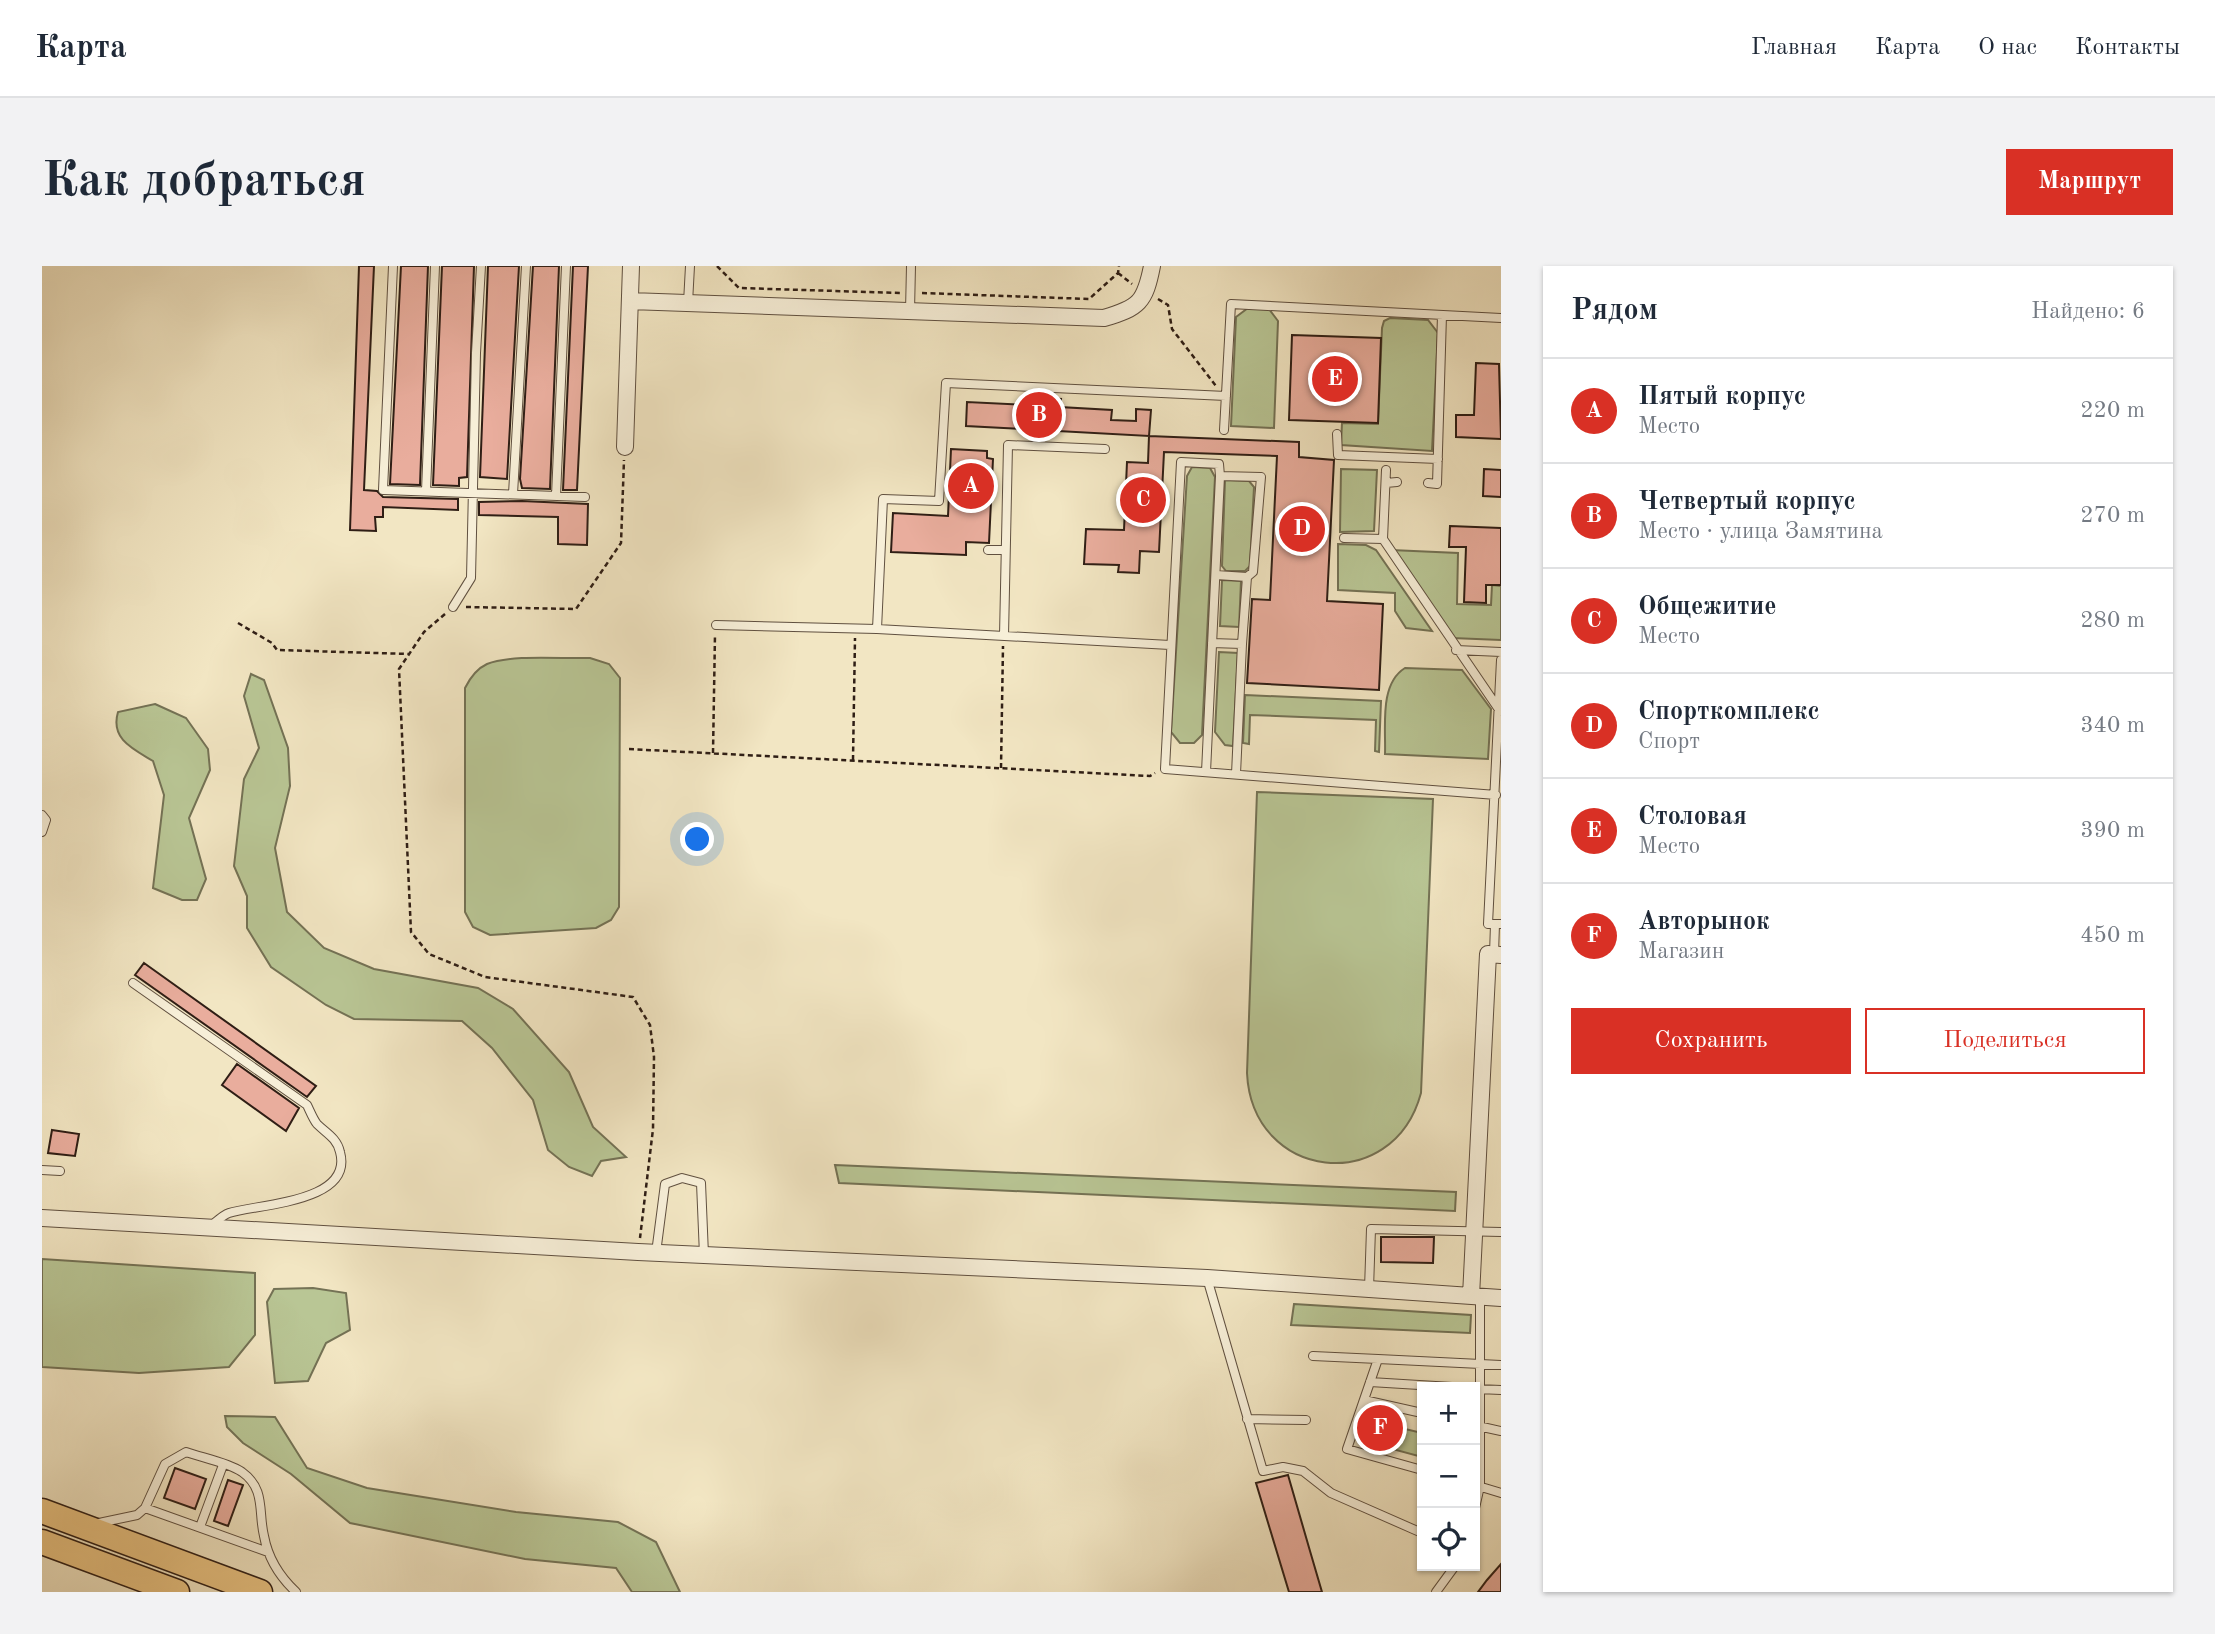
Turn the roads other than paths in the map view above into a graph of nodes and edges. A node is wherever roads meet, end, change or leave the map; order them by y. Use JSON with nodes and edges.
{"nodes":[{"id":1,"x":393,"y":266,"type":"edge"},
{"id":2,"x":435,"y":266,"type":"edge"},
{"id":3,"x":481,"y":266,"type":"edge"},
{"id":4,"x":526,"y":266,"type":"edge"},
{"id":5,"x":566,"y":266,"type":"edge"},
{"id":6,"x":631,"y":266,"type":"edge"},
{"id":7,"x":690,"y":266,"type":"edge"},
{"id":8,"x":911,"y":266,"type":"edge"},
{"id":9,"x":1152,"y":266,"type":"edge"},
{"id":10,"x":630,"y":302,"type":"junction"},
{"id":11,"x":688,"y":303,"type":"junction"},
{"id":12,"x":910,"y":311,"type":"junction"},
{"id":13,"x":1442,"y":315,"type":"junction"},
{"id":14,"x":1501,"y":318,"type":"edge"},
{"id":15,"x":1224,"y":396,"type":"junction"},
{"id":16,"x":1224,"y":430,"type":"dead end"},
{"id":17,"x":1338,"y":434,"type":"dead end"},
{"id":18,"x":625,"y":447,"type":"road end"},
{"id":19,"x":1105,"y":449,"type":"dead end"},
{"id":20,"x":1438,"y":459,"type":"junction"},
{"id":21,"x":1386,"y":470,"type":"dead end"},
{"id":22,"x":1220,"y":476,"type":"junction"},
{"id":23,"x":1397,"y":482,"type":"dead end"},
{"id":24,"x":1386,"y":483,"type":"junction"},
{"id":25,"x":1428,"y":483,"type":"dead end"},
{"id":26,"x":426,"y":491,"type":"junction"},
{"id":27,"x":471,"y":492,"type":"junction"},
{"id":28,"x":513,"y":494,"type":"junction"},
{"id":29,"x":556,"y":496,"type":"junction"},
{"id":30,"x":585,"y":497,"type":"dead end"},
{"id":31,"x":1344,"y":538,"type":"dead end"},
{"id":32,"x":1383,"y":539,"type":"junction"},
{"id":33,"x":988,"y":550,"type":"dead end"},
{"id":34,"x":1004,"y":550,"type":"junction"},
{"id":35,"x":1216,"y":575,"type":"junction"},
{"id":36,"x":1247,"y":577,"type":"junction"},
{"id":37,"x":453,"y":607,"type":"road end"},
{"id":38,"x":716,"y":625,"type":"road end"},
{"id":39,"x":877,"y":629,"type":"junction"},
{"id":40,"x":1004,"y":636,"type":"junction"},
{"id":41,"x":1213,"y":643,"type":"junction"},
{"id":42,"x":1242,"y":643,"type":"junction"},
{"id":43,"x":1170,"y":645,"type":"junction"},
{"id":44,"x":1456,"y":650,"type":"junction"},
{"id":45,"x":1501,"y":652,"type":"edge"},
{"id":46,"x":1501,"y":660,"type":"edge"},
{"id":47,"x":1500,"y":711,"type":"edge"},
{"id":48,"x":1206,"y":772,"type":"junction"},
{"id":49,"x":1237,"y":774,"type":"junction"},
{"id":50,"x":1496,"y":795,"type":"junction"},
{"id":51,"x":42,"y":815,"type":"edge"},
{"id":52,"x":42,"y":832,"type":"edge"},
{"id":53,"x":1498,"y":924,"type":"edge"},
{"id":54,"x":1497,"y":954,"type":"edge"},
{"id":55,"x":133,"y":983,"type":"dead end"},
{"id":56,"x":42,"y":1170,"type":"edge"},
{"id":57,"x":60,"y":1171,"type":"dead end"},
{"id":58,"x":42,"y":1218,"type":"edge"},
{"id":59,"x":208,"y":1228,"type":"junction"},
{"id":60,"x":1474,"y":1231,"type":"junction"},
{"id":61,"x":1501,"y":1232,"type":"edge"},
{"id":62,"x":656,"y":1253,"type":"junction"},
{"id":63,"x":704,"y":1255,"type":"junction"},
{"id":64,"x":1207,"y":1278,"type":"junction"},
{"id":65,"x":1368,"y":1289,"type":"junction"},
{"id":66,"x":1476,"y":1297,"type":"junction"},
{"id":67,"x":1501,"y":1298,"type":"edge"},
{"id":68,"x":1313,"y":1356,"type":"dead end"},
{"id":69,"x":1378,"y":1359,"type":"junction"},
{"id":70,"x":1480,"y":1365,"type":"junction"},
{"id":71,"x":1501,"y":1366,"type":"edge"},
{"id":72,"x":1370,"y":1382,"type":"junction"},
{"id":73,"x":1478,"y":1382,"type":"edge"},
{"id":74,"x":1417,"y":1385,"type":"edge"},
{"id":75,"x":1480,"y":1389,"type":"edge"},
{"id":76,"x":1501,"y":1390,"type":"edge"},
{"id":77,"x":1364,"y":1400,"type":"junction"},
{"id":78,"x":1417,"y":1412,"type":"edge"},
{"id":79,"x":1247,"y":1419,"type":"junction"},
{"id":80,"x":1306,"y":1420,"type":"dead end"},
{"id":81,"x":1480,"y":1427,"type":"edge"},
{"id":82,"x":1501,"y":1431,"type":"edge"},
{"id":83,"x":223,"y":1465,"type":"junction"},
{"id":84,"x":1417,"y":1469,"type":"edge"},
{"id":85,"x":1480,"y":1486,"type":"edge"},
{"id":86,"x":1501,"y":1493,"type":"edge"},
{"id":87,"x":145,"y":1508,"type":"junction"},
{"id":88,"x":42,"y":1511,"type":"edge"},
{"id":89,"x":81,"y":1525,"type":"junction"},
{"id":90,"x":200,"y":1527,"type":"junction"},
{"id":91,"x":1417,"y":1530,"type":"edge"},
{"id":92,"x":42,"y":1542,"type":"edge"},
{"id":93,"x":268,"y":1552,"type":"junction"},
{"id":94,"x":1451,"y":1571,"type":"edge"},
{"id":95,"x":177,"y":1592,"type":"edge"},
{"id":96,"x":260,"y":1592,"type":"edge"},
{"id":97,"x":296,"y":1592,"type":"edge"},
{"id":98,"x":1436,"y":1592,"type":"edge"}],
"edges":[{"from":1,"to":26,"type":"lane"},
{"from":2,"to":26,"type":"lane"},
{"from":3,"to":27,"type":"lane"},
{"from":4,"to":28,"type":"lane"},
{"from":5,"to":29,"type":"lane"},
{"from":6,"to":10,"type":"street"},
{"from":7,"to":11,"type":"lane"},
{"from":8,"to":12,"type":"lane"},
{"from":9,"to":12,"type":"street"},
{"from":10,"to":11,"type":"street"},
{"from":10,"to":18,"type":"street"},
{"from":11,"to":12,"type":"street"},
{"from":13,"to":14,"type":"lane"},
{"from":13,"to":15,"type":"lane"},
{"from":13,"to":20,"type":"lane"},
{"from":15,"to":16,"type":"lane"},
{"from":15,"to":39,"type":"lane"},
{"from":17,"to":20,"type":"lane"},
{"from":19,"to":34,"type":"lane"},
{"from":20,"to":25,"type":"lane"},
{"from":21,"to":24,"type":"lane"},
{"from":22,"to":35,"type":"lane"},
{"from":22,"to":36,"type":"lane"},
{"from":22,"to":43,"type":"lane"},
{"from":23,"to":24,"type":"lane"},
{"from":24,"to":32,"type":"lane"},
{"from":26,"to":27,"type":"lane"},
{"from":27,"to":28,"type":"lane"},
{"from":27,"to":37,"type":"lane"},
{"from":28,"to":29,"type":"lane"},
{"from":29,"to":30,"type":"lane"},
{"from":31,"to":32,"type":"lane"},
{"from":32,"to":44,"type":"lane"},
{"from":33,"to":34,"type":"lane"},
{"from":34,"to":40,"type":"lane"},
{"from":35,"to":36,"type":"lane"},
{"from":35,"to":41,"type":"lane"},
{"from":36,"to":42,"type":"lane"},
{"from":38,"to":39,"type":"lane"},
{"from":39,"to":40,"type":"lane"},
{"from":40,"to":43,"type":"lane"},
{"from":41,"to":42,"type":"lane"},
{"from":41,"to":48,"type":"lane"},
{"from":42,"to":49,"type":"lane"},
{"from":43,"to":48,"type":"lane"},
{"from":44,"to":45,"type":"lane"},
{"from":44,"to":47,"type":"lane"},
{"from":46,"to":47,"type":"lane"},
{"from":47,"to":50,"type":"lane"},
{"from":48,"to":49,"type":"lane"},
{"from":49,"to":50,"type":"lane"},
{"from":50,"to":53,"type":"lane"},
{"from":51,"to":52,"type":"lane"},
{"from":53,"to":54,"type":"lane"},
{"from":54,"to":60,"type":"street"},
{"from":55,"to":59,"type":"lane"},
{"from":56,"to":57,"type":"lane"},
{"from":58,"to":59,"type":"street"},
{"from":59,"to":62,"type":"street"},
{"from":60,"to":61,"type":"lane"},
{"from":60,"to":65,"type":"lane"},
{"from":60,"to":66,"type":"street"},
{"from":62,"to":63,"type":"street"},
{"from":62,"to":63,"type":"lane"},
{"from":63,"to":64,"type":"street"},
{"from":64,"to":65,"type":"street"},
{"from":64,"to":79,"type":"lane"},
{"from":65,"to":66,"type":"street"},
{"from":66,"to":67,"type":"street"},
{"from":66,"to":70,"type":"lane"},
{"from":68,"to":69,"type":"lane"},
{"from":69,"to":70,"type":"lane"},
{"from":69,"to":72,"type":"lane"},
{"from":70,"to":71,"type":"lane"},
{"from":70,"to":73,"type":"lane"},
{"from":72,"to":74,"type":"lane"},
{"from":72,"to":77,"type":"lane"},
{"from":75,"to":76,"type":"lane"},
{"from":77,"to":78,"type":"lane"},
{"from":77,"to":84,"type":"lane"},
{"from":79,"to":80,"type":"lane"},
{"from":79,"to":91,"type":"lane"},
{"from":81,"to":82,"type":"lane"},
{"from":83,"to":87,"type":"lane"},
{"from":83,"to":90,"type":"lane"},
{"from":83,"to":93,"type":"lane"},
{"from":85,"to":86,"type":"lane"},
{"from":87,"to":89,"type":"lane"},
{"from":87,"to":90,"type":"lane"},
{"from":88,"to":89,"type":"main road"},
{"from":89,"to":96,"type":"main road"},
{"from":90,"to":93,"type":"lane"},
{"from":92,"to":95,"type":"main road"},
{"from":93,"to":97,"type":"lane"},
{"from":94,"to":98,"type":"lane"}]}
